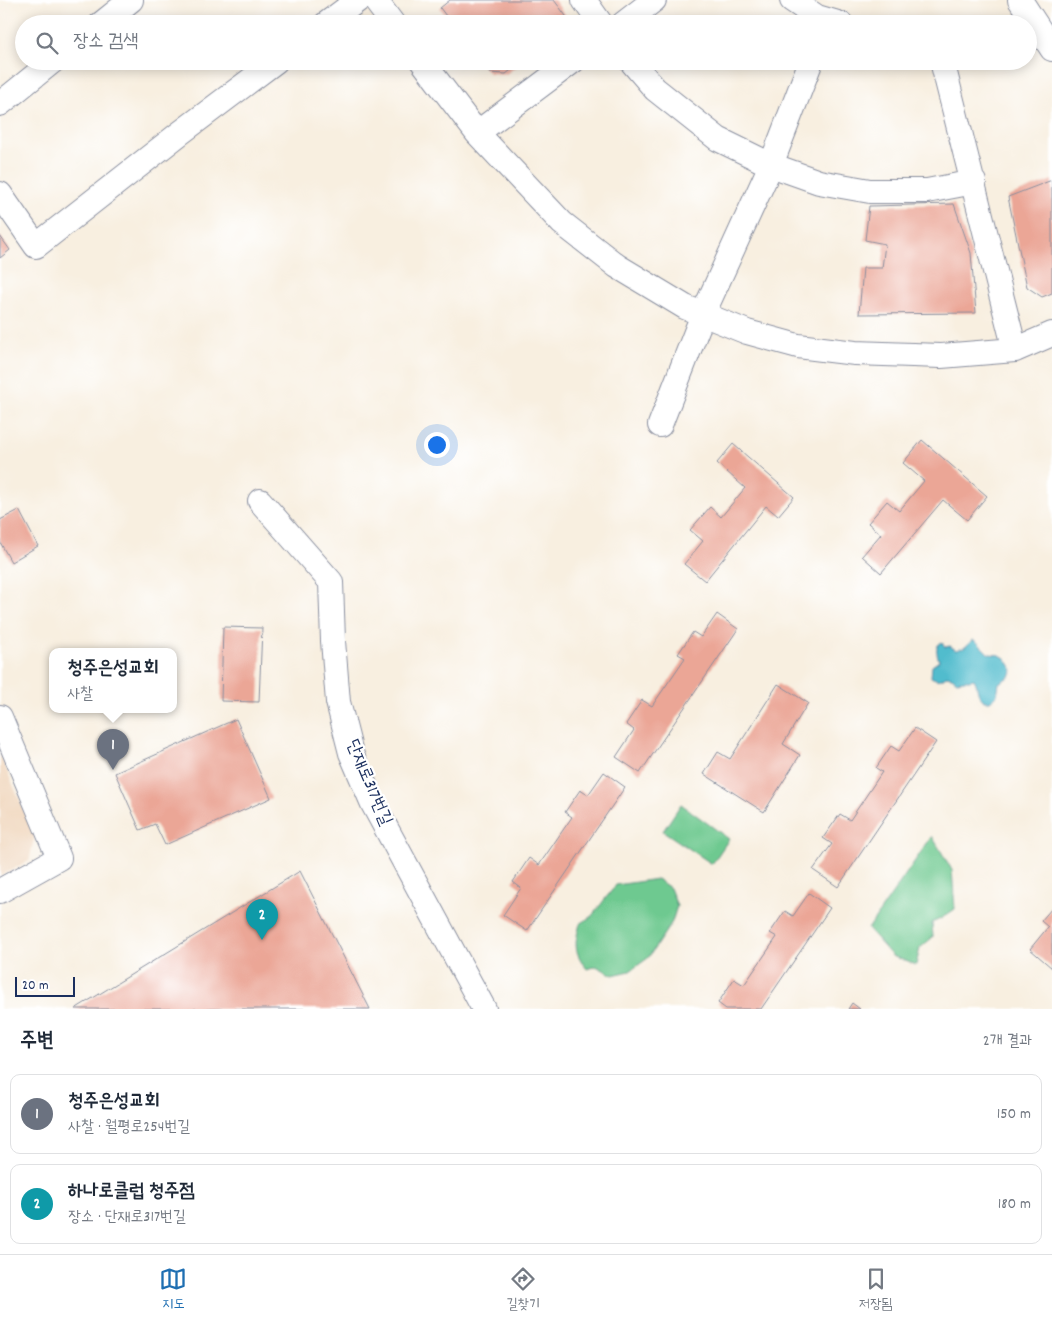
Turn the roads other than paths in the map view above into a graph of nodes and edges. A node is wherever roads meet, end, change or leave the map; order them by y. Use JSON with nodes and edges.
{"nodes":[{"id":1,"x":131,"y":0,"type":"edge"},
{"id":2,"x":358,"y":0,"type":"edge"},
{"id":3,"x":375,"y":0,"type":"edge"},
{"id":4,"x":584,"y":0,"type":"edge"},
{"id":5,"x":654,"y":0,"type":"edge"},
{"id":6,"x":792,"y":0,"type":"edge"},
{"id":7,"x":1020,"y":0,"type":"edge"},
{"id":8,"x":112,"y":15,"type":"edge"},
{"id":9,"x":338,"y":15,"type":"edge"},
{"id":10,"x":386,"y":15,"type":"edge"},
{"id":11,"x":595,"y":15,"type":"edge"},
{"id":12,"x":635,"y":15,"type":"edge"},
{"id":13,"x":814,"y":15,"type":"edge"},
{"id":14,"x":1030,"y":15,"type":"edge"},
{"id":15,"x":1037,"y":26,"type":"edge"},
{"id":16,"x":1052,"y":49,"type":"edge"},
{"id":17,"x":42,"y":70,"type":"edge"},
{"id":18,"x":264,"y":70,"type":"edge"},
{"id":19,"x":429,"y":70,"type":"edge"},
{"id":20,"x":561,"y":70,"type":"edge"},
{"id":21,"x":638,"y":70,"type":"edge"},
{"id":22,"x":808,"y":70,"type":"edge"},
{"id":23,"x":944,"y":70,"type":"edge"},
{"id":24,"x":0,"y":104,"type":"edge"},
{"id":25,"x":477,"y":133,"type":"junction"},
{"id":26,"x":771,"y":165,"type":"junction"},
{"id":27,"x":974,"y":182,"type":"junction"},
{"id":28,"x":0,"y":194,"type":"edge"},
{"id":29,"x":703,"y":314,"type":"junction"},
{"id":30,"x":1052,"y":334,"type":"edge"},
{"id":31,"x":1015,"y":350,"type":"junction"},
{"id":32,"x":660,"y":425,"type":"dead end"},
{"id":33,"x":260,"y":501,"type":"dead end"},
{"id":34,"x":0,"y":717,"type":"edge"},
{"id":35,"x":0,"y":891,"type":"edge"},
{"id":36,"x":484,"y":1009,"type":"edge"}],
"edges":[{"from":1,"to":8,"type":"street"},
{"from":2,"to":9,"type":"street"},
{"from":3,"to":10,"type":"street"},
{"from":4,"to":11,"type":"street"},
{"from":5,"to":12,"type":"street"},
{"from":6,"to":13,"type":"street"},
{"from":7,"to":14,"type":"street"},
{"from":15,"to":16,"type":"street"},
{"from":17,"to":24,"type":"street"},
{"from":18,"to":28,"type":"street"},
{"from":19,"to":25,"type":"street"},
{"from":20,"to":25,"type":"street"},
{"from":21,"to":26,"type":"street"},
{"from":22,"to":26,"type":"street"},
{"from":23,"to":27,"type":"street"},
{"from":25,"to":29,"type":"street"},
{"from":26,"to":27,"type":"street"},
{"from":26,"to":29,"type":"street"},
{"from":27,"to":31,"type":"street"},
{"from":29,"to":31,"type":"street"},
{"from":29,"to":32,"type":"street"},
{"from":30,"to":31,"type":"street"},
{"from":33,"to":36,"type":"street","name":"단재로317번길"},
{"from":34,"to":35,"type":"street"}]}
